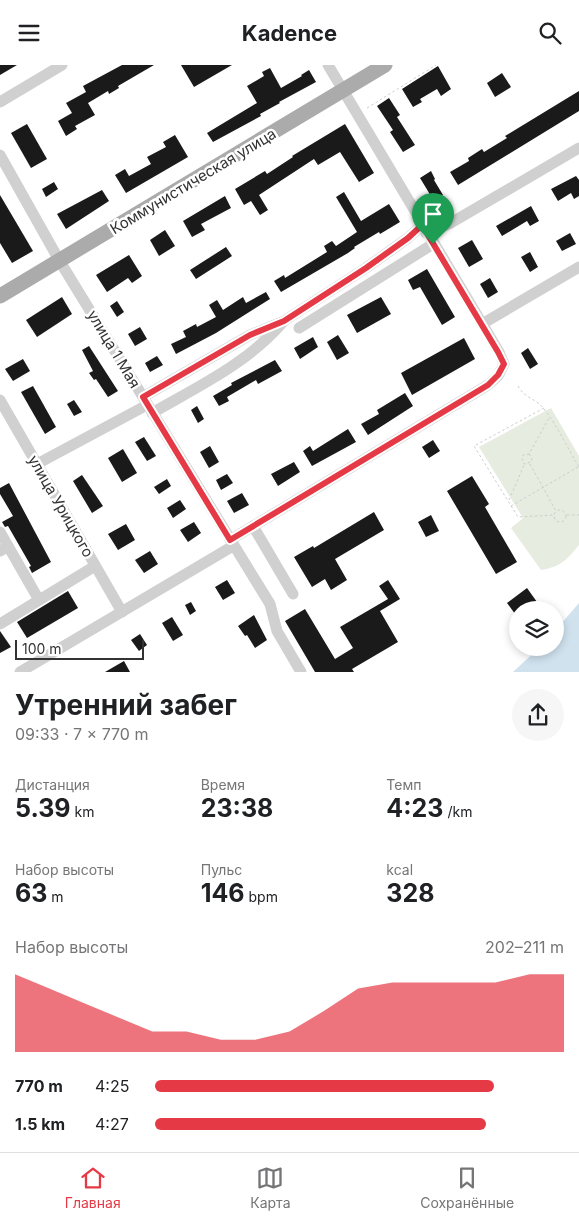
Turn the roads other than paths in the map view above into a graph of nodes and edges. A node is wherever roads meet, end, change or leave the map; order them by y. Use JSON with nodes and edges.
{"nodes":[{"id":1,"x":62,"y":65,"type":"edge"},
{"id":2,"x":328,"y":65,"type":"edge"},
{"id":3,"x":385,"y":65,"type":"edge"},
{"id":4,"x":343,"y":91,"type":"junction"},
{"id":5,"x":0,"y":102,"type":"edge"},
{"id":6,"x":579,"y":148,"type":"edge"},
{"id":7,"x":0,"y":155,"type":"edge"},
{"id":8,"x":424,"y":229,"type":"junction"},
{"id":9,"x":433,"y":244,"type":"junction"},
{"id":10,"x":59,"y":260,"type":"junction"},
{"id":11,"x":579,"y":267,"type":"edge"},
{"id":12,"x":0,"y":296,"type":"edge"},
{"id":13,"x":284,"y":321,"type":"junction"},
{"id":14,"x":482,"y":324,"type":"junction"},
{"id":15,"x":299,"y":328,"type":"dead end"},
{"id":16,"x":0,"y":400,"type":"edge"},
{"id":17,"x":148,"y":405,"type":"junction"},
{"id":18,"x":37,"y":464,"type":"junction"},
{"id":19,"x":253,"y":526,"type":"junction"},
{"id":20,"x":0,"y":532,"type":"edge"},
{"id":21,"x":232,"y":543,"type":"junction"},
{"id":22,"x":4,"y":549,"type":"edge"},
{"id":23,"x":95,"y":566,"type":"junction"},
{"id":24,"x":293,"y":594,"type":"dead end"},
{"id":25,"x":39,"y":600,"type":"junction"},
{"id":26,"x":122,"y":612,"type":"junction"},
{"id":27,"x":2,"y":619,"type":"edge"},
{"id":28,"x":20,"y":672,"type":"edge"},
{"id":29,"x":301,"y":672,"type":"edge"}],
"edges":[{"from":1,"to":5,"type":"street"},
{"from":2,"to":4,"type":"street"},
{"from":3,"to":4,"type":"main road","name":"Коммунистическая улица"},
{"from":4,"to":8,"type":"street"},
{"from":4,"to":10,"type":"main road","name":"Коммунистическая улица"},
{"from":6,"to":8,"type":"street"},
{"from":7,"to":10,"type":"street","name":"улица 1 Мая"},
{"from":8,"to":9,"type":"street"},
{"from":8,"to":13,"type":"street"},
{"from":9,"to":14,"type":"street"},
{"from":9,"to":15,"type":"street"},
{"from":10,"to":12,"type":"main road","name":"Коммунистическая улица"},
{"from":10,"to":17,"type":"street","name":"улица 1 Мая"},
{"from":11,"to":14,"type":"street"},
{"from":13,"to":17,"type":"street"},
{"from":13,"to":17,"type":"street"},
{"from":14,"to":19,"type":"street"},
{"from":16,"to":18,"type":"street","name":"улица Урицкого"},
{"from":17,"to":18,"type":"street"},
{"from":17,"to":21,"type":"street","name":"улица 1 Мая"},
{"from":18,"to":23,"type":"street","name":"улица Урицкого"},
{"from":19,"to":21,"type":"street"},
{"from":19,"to":24,"type":"street"},
{"from":20,"to":22,"type":"street"},
{"from":21,"to":26,"type":"street"},
{"from":21,"to":29,"type":"street","name":"улица 1 Мая"},
{"from":22,"to":25,"type":"street"},
{"from":23,"to":25,"type":"street"},
{"from":23,"to":26,"type":"street","name":"улица Урицкого"},
{"from":25,"to":27,"type":"street"},
{"from":26,"to":28,"type":"street"}]}
